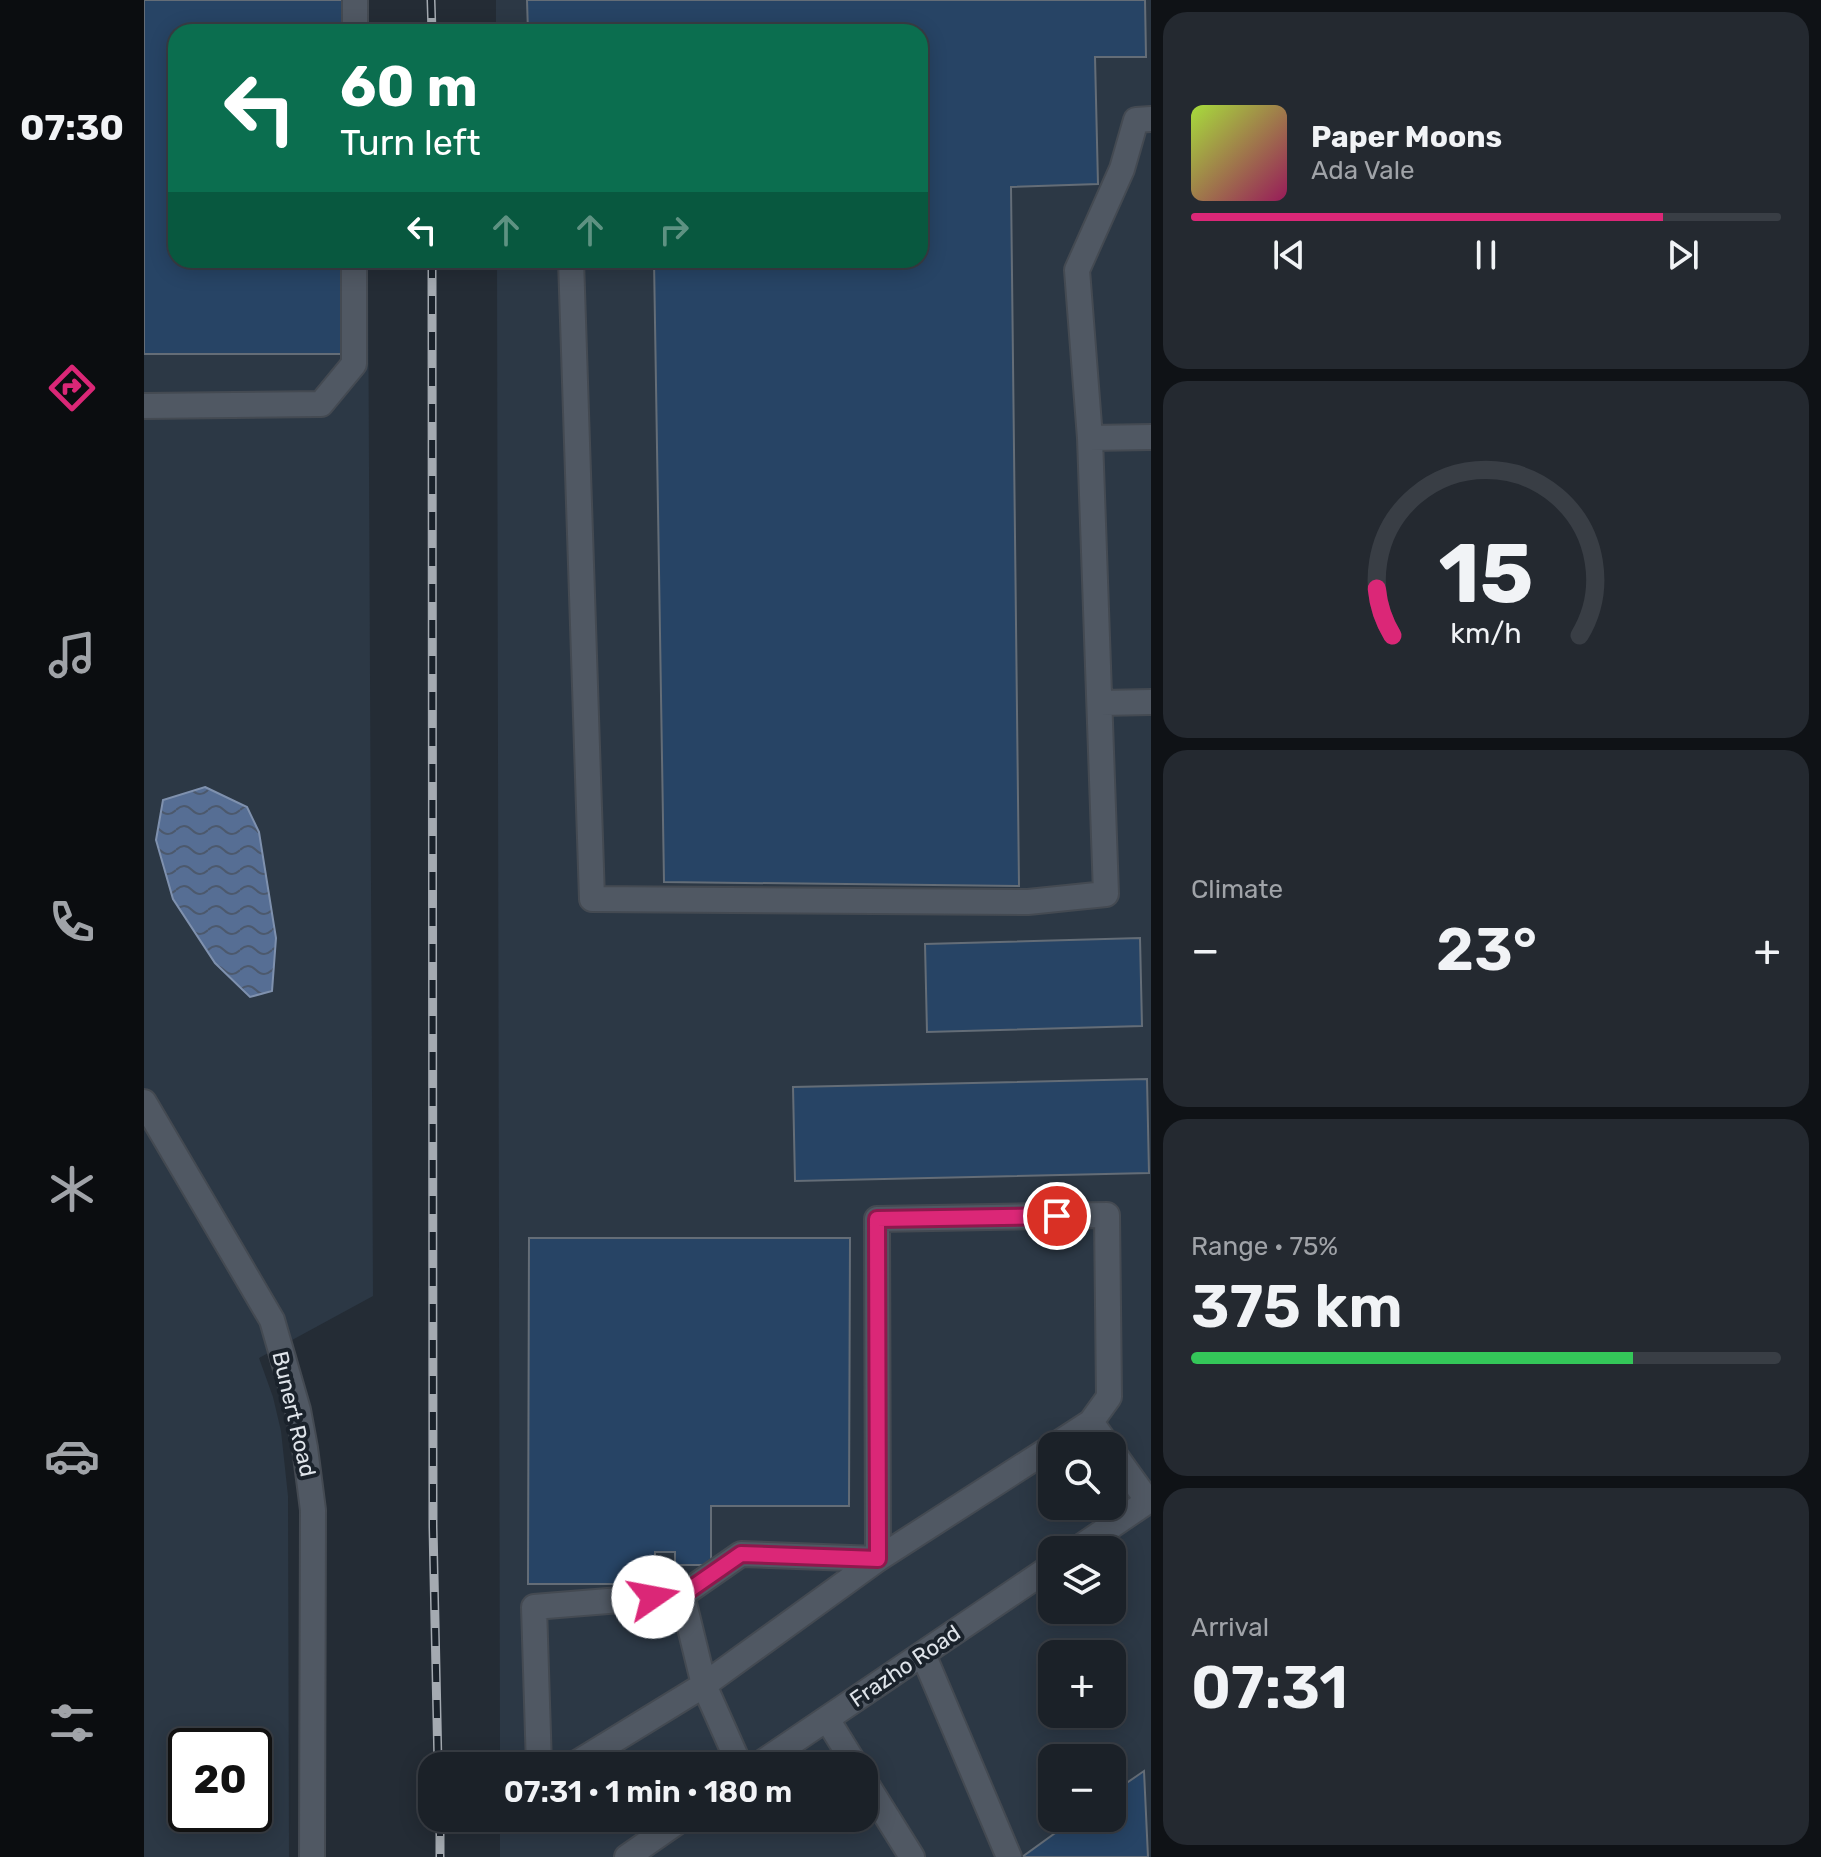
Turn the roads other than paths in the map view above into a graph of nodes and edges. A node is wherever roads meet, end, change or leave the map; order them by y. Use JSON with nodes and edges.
{"nodes":[{"id":1,"x":355,"y":0,"type":"edge"},
{"id":2,"x":355,"y":24,"type":"edge"},
{"id":3,"x":1151,"y":119,"type":"edge"},
{"id":4,"x":354,"y":268,"type":"edge"},
{"id":5,"x":571,"y":268,"type":"edge"},
{"id":6,"x":144,"y":406,"type":"edge"},
{"id":7,"x":1151,"y":437,"type":"edge"},
{"id":8,"x":1090,"y":438,"type":"junction"},
{"id":9,"x":1151,"y":702,"type":"edge"},
{"id":10,"x":1101,"y":703,"type":"junction"},
{"id":11,"x":144,"y":1102,"type":"edge"},
{"id":12,"x":151,"y":1129,"type":"edge"},
{"id":13,"x":1091,"y":1422,"type":"junction"},
{"id":14,"x":1075,"y":1432,"type":"edge"},
{"id":15,"x":1098,"y":1432,"type":"edge"},
{"id":16,"x":1038,"y":1456,"type":"edge"},
{"id":17,"x":1126,"y":1470,"type":"edge"},
{"id":18,"x":1149,"y":1500,"type":"edge"},
{"id":19,"x":1096,"y":1536,"type":"edge"},
{"id":20,"x":878,"y":1559,"type":"junction"},
{"id":21,"x":1038,"y":1576,"type":"edge"},
{"id":22,"x":682,"y":1595,"type":"junction"},
{"id":23,"x":923,"y":1654,"type":"junction"},
{"id":24,"x":704,"y":1685,"type":"junction"},
{"id":25,"x":827,"y":1719,"type":"junction"},
{"id":26,"x":539,"y":1752,"type":"edge"},
{"id":27,"x":595,"y":1752,"type":"edge"},
{"id":28,"x":734,"y":1752,"type":"edge"},
{"id":29,"x":778,"y":1752,"type":"edge"},
{"id":30,"x":847,"y":1752,"type":"edge"},
{"id":31,"x":878,"y":1802,"type":"edge"},
{"id":32,"x":666,"y":1832,"type":"edge"},
{"id":33,"x":639,"y":1854,"type":"edge"},
{"id":34,"x":312,"y":1857,"type":"edge"},
{"id":35,"x":912,"y":1857,"type":"edge"},
{"id":36,"x":1009,"y":1857,"type":"edge"}],
"edges":[{"from":1,"to":2,"type":"street"},
{"from":3,"to":8,"type":"street"},
{"from":4,"to":6,"type":"street"},
{"from":5,"to":10,"type":"street"},
{"from":7,"to":8,"type":"street"},
{"from":8,"to":10,"type":"street"},
{"from":9,"to":10,"type":"street"},
{"from":11,"to":12,"type":"street","name":"Bunert Road"},
{"from":12,"to":34,"type":"street","name":"Bunert Road"},
{"from":13,"to":14,"type":"street"},
{"from":13,"to":15,"type":"street"},
{"from":13,"to":20,"type":"street"},
{"from":16,"to":20,"type":"street"},
{"from":17,"to":18,"type":"street"},
{"from":18,"to":19,"type":"street"},
{"from":20,"to":22,"type":"street"},
{"from":20,"to":24,"type":"street"},
{"from":21,"to":23,"type":"street","name":"Frazho Road"},
{"from":22,"to":24,"type":"street"},
{"from":22,"to":26,"type":"street"},
{"from":23,"to":25,"type":"street","name":"Frazho Road"},
{"from":23,"to":36,"type":"street"},
{"from":24,"to":27,"type":"street"},
{"from":24,"to":28,"type":"street"},
{"from":25,"to":29,"type":"street","name":"Frazho Road"},
{"from":25,"to":30,"type":"street"},
{"from":31,"to":35,"type":"street"},
{"from":32,"to":33,"type":"street"}]}
